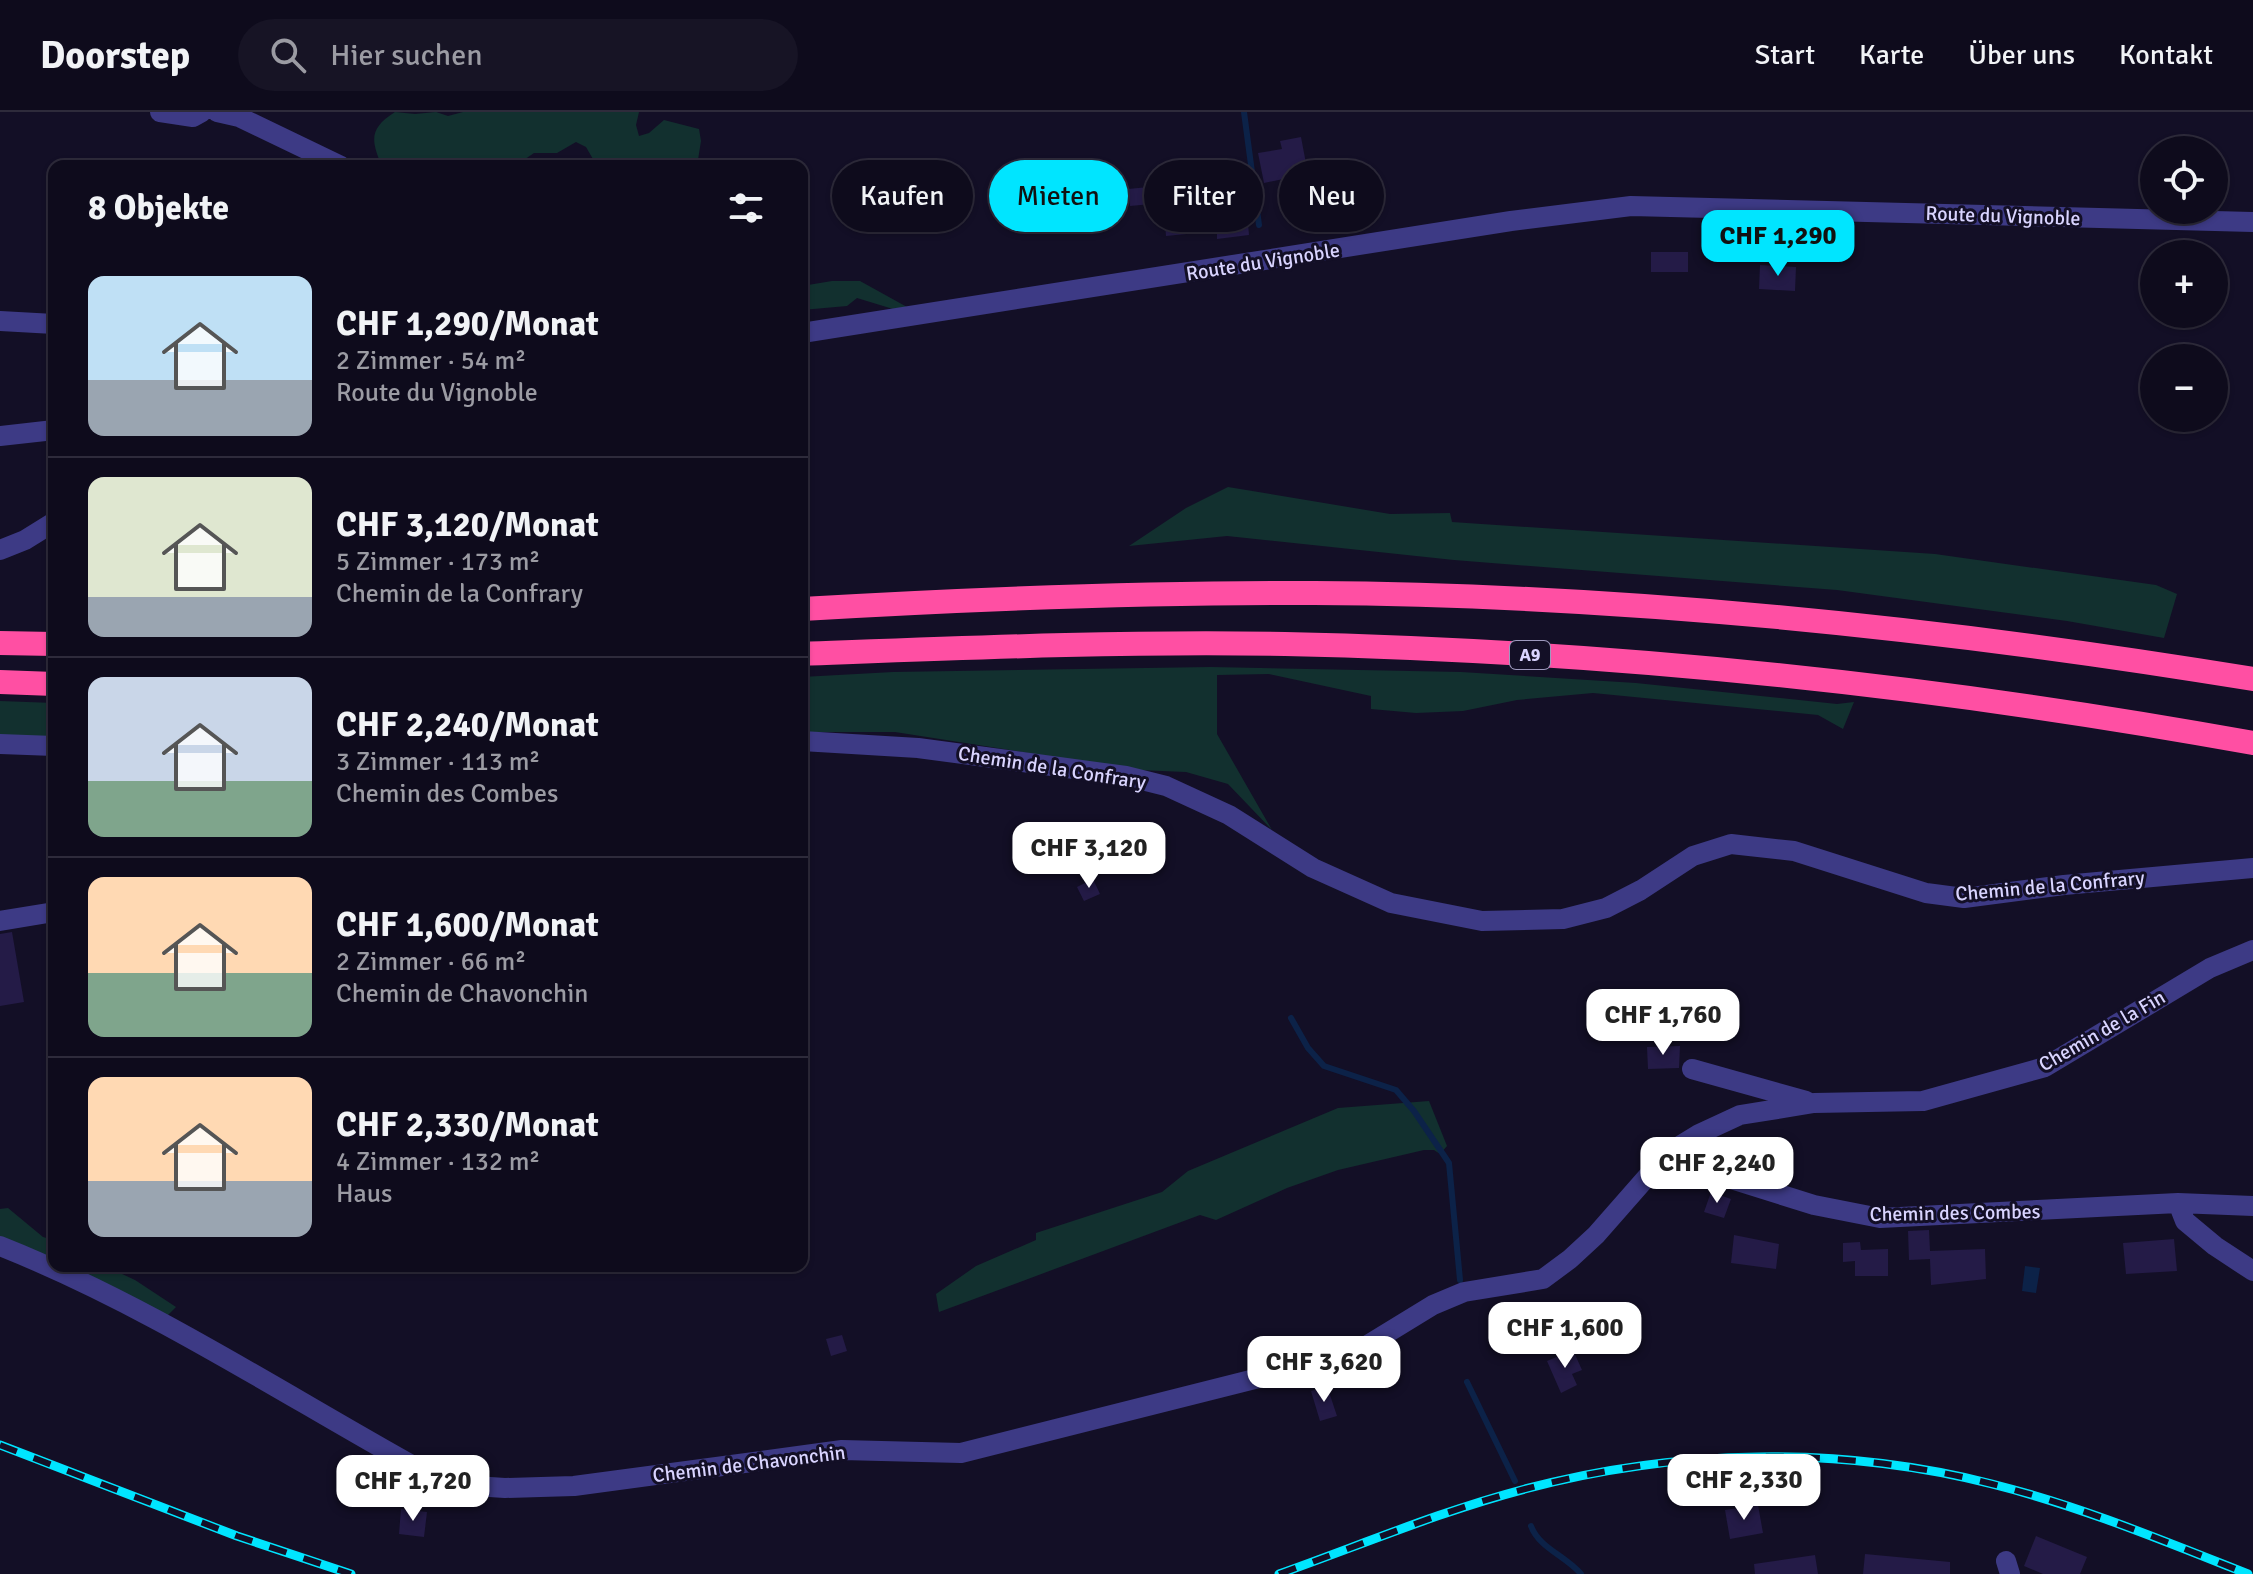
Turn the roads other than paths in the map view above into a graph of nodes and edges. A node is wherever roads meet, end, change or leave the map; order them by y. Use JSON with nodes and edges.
{"nodes":[{"id":1,"x":160,"y":112,"type":"edge"},
{"id":2,"x":202,"y":112,"type":"edge"},
{"id":3,"x":217,"y":112,"type":"edge"},
{"id":4,"x":329,"y":160,"type":"edge"},
{"id":5,"x":2253,"y":222,"type":"edge"},
{"id":6,"x":0,"y":321,"type":"edge"},
{"id":7,"x":48,"y":324,"type":"edge"},
{"id":8,"x":808,"y":332,"type":"edge"},
{"id":9,"x":48,"y":431,"type":"edge"},
{"id":10,"x":0,"y":436,"type":"edge"},
{"id":11,"x":48,"y":526,"type":"edge"},
{"id":12,"x":0,"y":550,"type":"edge"},
{"id":13,"x":808,"y":609,"type":"edge"},
{"id":14,"x":0,"y":643,"type":"edge"},
{"id":15,"x":48,"y":644,"type":"edge"},
{"id":16,"x":808,"y":654,"type":"edge"},
{"id":17,"x":2253,"y":679,"type":"edge"},
{"id":18,"x":0,"y":682,"type":"edge"},
{"id":19,"x":48,"y":684,"type":"edge"},
{"id":20,"x":808,"y":741,"type":"edge"},
{"id":21,"x":2253,"y":743,"type":"edge"},
{"id":22,"x":0,"y":744,"type":"edge"},
{"id":23,"x":48,"y":746,"type":"edge"},
{"id":24,"x":2253,"y":868,"type":"edge"},
{"id":25,"x":48,"y":913,"type":"edge"},
{"id":26,"x":0,"y":921,"type":"edge"},
{"id":27,"x":2253,"y":950,"type":"edge"},
{"id":28,"x":1692,"y":1069,"type":"dead end"},
{"id":29,"x":1814,"y":1103,"type":"junction"},
{"id":30,"x":1668,"y":1153,"type":"junction"},
{"id":31,"x":2178,"y":1203,"type":"junction"},
{"id":32,"x":2253,"y":1206,"type":"edge"},
{"id":33,"x":0,"y":1246,"type":"edge"},
{"id":34,"x":48,"y":1266,"type":"edge"},
{"id":35,"x":2253,"y":1271,"type":"edge"},
{"id":36,"x":60,"y":1272,"type":"edge"}],
"edges":[{"from":1,"to":2,"type":"street"},
{"from":3,"to":4,"type":"street"},
{"from":5,"to":8,"type":"street","name":"Route du Vignoble"},
{"from":6,"to":7,"type":"street"},
{"from":9,"to":10,"type":"street"},
{"from":11,"to":12,"type":"street"},
{"from":13,"to":17,"type":"highway"},
{"from":14,"to":15,"type":"highway"},
{"from":16,"to":21,"type":"highway","number":"A9"},
{"from":18,"to":19,"type":"highway"},
{"from":20,"to":24,"type":"street","name":"Chemin de la Confrary"},
{"from":22,"to":23,"type":"street"},
{"from":25,"to":26,"type":"street"},
{"from":27,"to":29,"type":"street","name":"Chemin de la Fin"},
{"from":28,"to":29,"type":"street"},
{"from":29,"to":30,"type":"street","name":"Chemin de la Fin"},
{"from":30,"to":31,"type":"street","name":"Chemin des Combes"},
{"from":30,"to":36,"type":"street","name":"Chemin de Chavonchin"},
{"from":31,"to":32,"type":"street","name":"Chemin des Combes"},
{"from":31,"to":35,"type":"street"},
{"from":33,"to":34,"type":"street","name":"Chemin de Chavonchin"}]}
